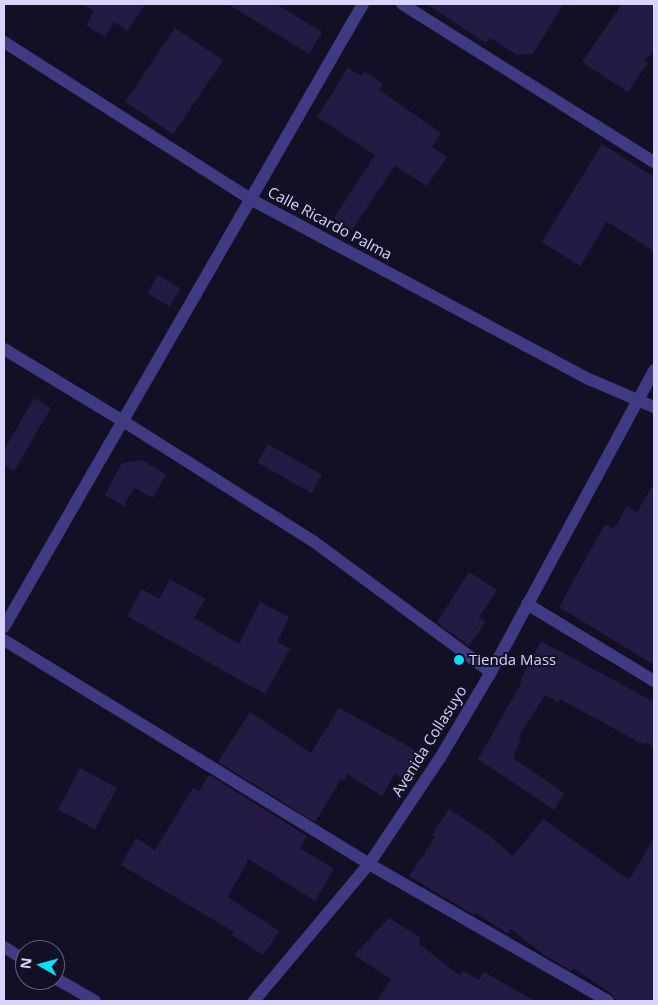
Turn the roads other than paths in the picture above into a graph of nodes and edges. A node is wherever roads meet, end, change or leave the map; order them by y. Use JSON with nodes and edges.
{"nodes":[{"id":1,"x":363,"y":4,"type":"edge"},
{"id":2,"x":402,"y":4,"type":"edge"},
{"id":3,"x":4,"y":42,"type":"edge"},
{"id":4,"x":654,"y":162,"type":"edge"},
{"id":5,"x":250,"y":198,"type":"junction"},
{"id":6,"x":4,"y":349,"type":"edge"},
{"id":7,"x":654,"y":370,"type":"edge"},
{"id":8,"x":639,"y":400,"type":"junction"},
{"id":9,"x":654,"y":407,"type":"edge"},
{"id":10,"x":123,"y":421,"type":"junction"},
{"id":11,"x":527,"y":604,"type":"junction"},
{"id":12,"x":4,"y":627,"type":"edge"},
{"id":13,"x":4,"y":640,"type":"edge"},
{"id":14,"x":491,"y":672,"type":"junction"},
{"id":15,"x":654,"y":682,"type":"edge"},
{"id":16,"x":368,"y":864,"type":"junction"},
{"id":17,"x":4,"y":947,"type":"edge"},
{"id":18,"x":15,"y":954,"type":"edge"},
{"id":19,"x":65,"y":984,"type":"edge"},
{"id":20,"x":95,"y":1001,"type":"edge"},
{"id":21,"x":254,"y":1001,"type":"edge"},
{"id":22,"x":608,"y":1001,"type":"edge"}],
"edges":[{"from":1,"to":5,"type":"street"},
{"from":2,"to":4,"type":"street"},
{"from":3,"to":5,"type":"street","name":"Calle Ricardo Palma"},
{"from":5,"to":8,"type":"street","name":"Calle Ricardo Palma"},
{"from":5,"to":10,"type":"street"},
{"from":6,"to":10,"type":"street"},
{"from":7,"to":8,"type":"street","name":"Avenida Collasuyo"},
{"from":8,"to":9,"type":"street","name":"Calle Ricardo Palma"},
{"from":8,"to":11,"type":"street","name":"Avenida Collasuyo"},
{"from":10,"to":12,"type":"street"},
{"from":10,"to":14,"type":"street"},
{"from":11,"to":14,"type":"street","name":"Avenida Collasuyo"},
{"from":11,"to":15,"type":"street"},
{"from":13,"to":16,"type":"street"},
{"from":14,"to":16,"type":"street","name":"Avenida Collasuyo"},
{"from":16,"to":21,"type":"street","name":"Avenida Collasuyo"},
{"from":16,"to":22,"type":"street"},
{"from":17,"to":18,"type":"street"},
{"from":19,"to":20,"type":"street"}]}
